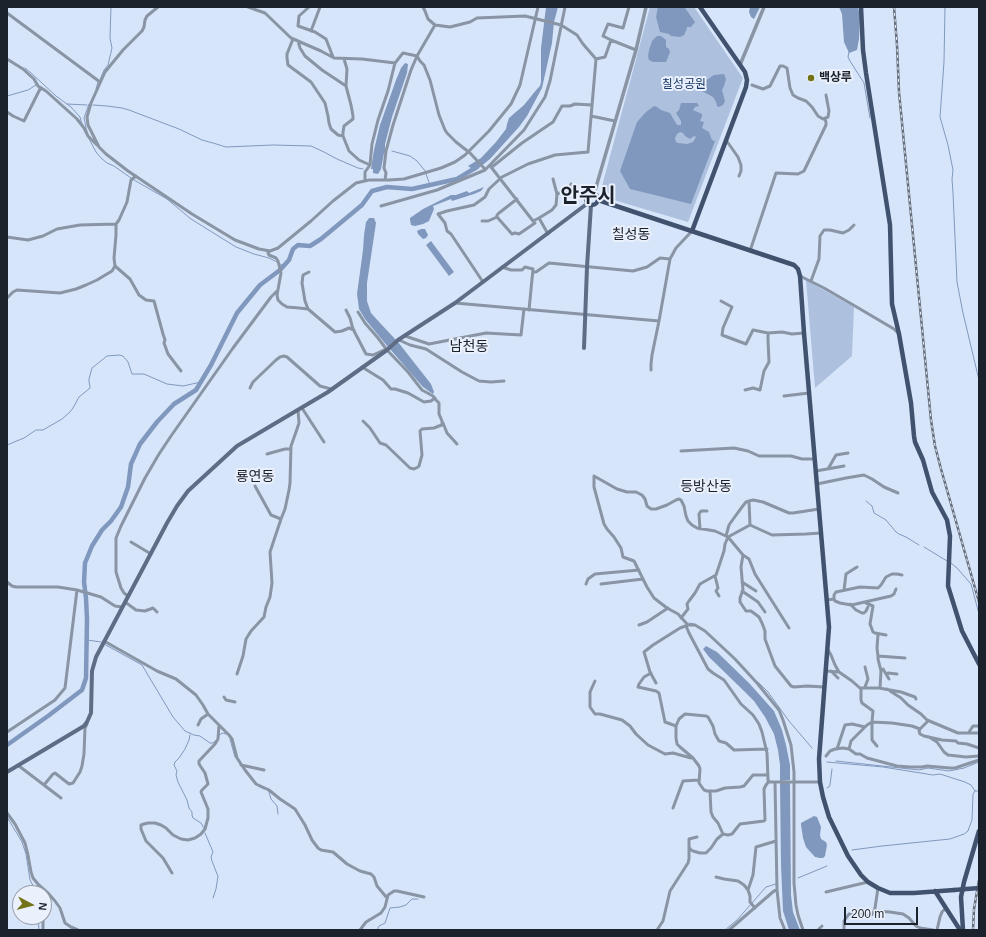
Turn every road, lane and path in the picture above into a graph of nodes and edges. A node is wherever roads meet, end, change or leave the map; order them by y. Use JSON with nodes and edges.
{"nodes":[{"id":1,"x":158,"y":7,"type":"edge"},
{"id":2,"x":248,"y":7,"type":"edge"},
{"id":3,"x":309,"y":7,"type":"edge"},
{"id":4,"x":423,"y":7,"type":"edge"},
{"id":5,"x":538,"y":7,"type":"edge"},
{"id":6,"x":565,"y":7,"type":"edge"},
{"id":7,"x":629,"y":7,"type":"edge"},
{"id":8,"x":646,"y":7,"type":"edge"},
{"id":9,"x":700,"y":7,"type":"edge"},
{"id":10,"x":764,"y":7,"type":"edge"},
{"id":11,"x":861,"y":7,"type":"edge"},
{"id":12,"x":322,"y":8,"type":"edge"},
{"id":13,"x":7,"y":13,"type":"edge"},
{"id":14,"x":537,"y":20,"type":"junction"},
{"id":15,"x":435,"y":25,"type":"junction"},
{"id":16,"x":560,"y":25,"type":"junction"},
{"id":17,"x":311,"y":31,"type":"junction"},
{"id":18,"x":293,"y":39,"type":"junction"},
{"id":19,"x":611,"y":40,"type":"junction"},
{"id":20,"x":298,"y":41,"type":"junction"},
{"id":21,"x":636,"y":50,"type":"junction"},
{"id":22,"x":417,"y":56,"type":"junction"},
{"id":23,"x":334,"y":58,"type":"junction"},
{"id":24,"x":7,"y":59,"type":"edge"},
{"id":25,"x":344,"y":59,"type":"junction"},
{"id":26,"x":596,"y":59,"type":"junction"},
{"id":27,"x":396,"y":63,"type":"junction"},
{"id":28,"x":740,"y":65,"type":"junction"},
{"id":29,"x":100,"y":82,"type":"junction"},
{"id":30,"x":346,"y":86,"type":"junction"},
{"id":31,"x":752,"y":86,"type":"dead end"},
{"id":32,"x":42,"y":89,"type":"junction"},
{"id":33,"x":826,"y":95,"type":"dead end"},
{"id":34,"x":592,"y":105,"type":"junction"},
{"id":35,"x":7,"y":112,"type":"edge"},
{"id":36,"x":591,"y":116,"type":"junction"},
{"id":37,"x":87,"y":118,"type":"junction"},
{"id":38,"x":77,"y":119,"type":"junction"},
{"id":39,"x":825,"y":119,"type":"junction"},
{"id":40,"x":615,"y":121,"type":"junction"},
{"id":41,"x":343,"y":136,"type":"junction"},
{"id":42,"x":726,"y":140,"type":"junction"},
{"id":43,"x":99,"y":147,"type":"junction"},
{"id":44,"x":469,"y":152,"type":"junction"},
{"id":45,"x":370,"y":165,"type":"junction"},
{"id":46,"x":491,"y":167,"type":"junction"},
{"id":47,"x":485,"y":169,"type":"junction"},
{"id":48,"x":136,"y":176,"type":"junction"},
{"id":49,"x":739,"y":176,"type":"dead end"},
{"id":50,"x":501,"y":178,"type":"junction"},
{"id":51,"x":553,"y":179,"type":"dead end"},
{"id":52,"x":385,"y":180,"type":"junction"},
{"id":53,"x":365,"y":181,"type":"junction"},
{"id":54,"x":571,"y":184,"type":"dead end"},
{"id":55,"x":557,"y":194,"type":"junction"},
{"id":56,"x":594,"y":194,"type":"junction"},
{"id":57,"x":517,"y":199,"type":"junction"},
{"id":58,"x":598,"y":200,"type":"junction"},
{"id":59,"x":590,"y":204,"type":"junction"},
{"id":60,"x":381,"y":206,"type":"dead end"},
{"id":61,"x":497,"y":217,"type":"junction"},
{"id":62,"x":539,"y":218,"type":"junction"},
{"id":63,"x":482,"y":221,"type":"dead end"},
{"id":64,"x":533,"y":221,"type":"junction"},
{"id":65,"x":116,"y":224,"type":"junction"},
{"id":66,"x":854,"y":225,"type":"dead end"},
{"id":67,"x":692,"y":231,"type":"junction"},
{"id":68,"x":548,"y":234,"type":"junction"},
{"id":69,"x":7,"y":237,"type":"edge"},
{"id":70,"x":270,"y":250,"type":"junction"},
{"id":71,"x":750,"y":251,"type":"junction"},
{"id":72,"x":670,"y":259,"type":"junction"},
{"id":73,"x":115,"y":266,"type":"junction"},
{"id":74,"x":502,"y":267,"type":"junction"},
{"id":75,"x":587,"y":267,"type":"junction"},
{"id":76,"x":309,"y":272,"type":"dead end"},
{"id":77,"x":533,"y":272,"type":"junction"},
{"id":78,"x":800,"y":276,"type":"junction"},
{"id":79,"x":811,"y":281,"type":"junction"},
{"id":80,"x":483,"y":282,"type":"junction"},
{"id":81,"x":277,"y":291,"type":"junction"},
{"id":82,"x":7,"y":298,"type":"edge"},
{"id":83,"x":721,"y":302,"type":"dead end"},
{"id":84,"x":455,"y":303,"type":"junction"},
{"id":85,"x":308,"y":309,"type":"junction"},
{"id":86,"x":524,"y":309,"type":"junction"},
{"id":87,"x":346,"y":310,"type":"dead end"},
{"id":88,"x":529,"y":310,"type":"junction"},
{"id":89,"x":358,"y":312,"type":"dead end"},
{"id":90,"x":586,"y":315,"type":"junction"},
{"id":91,"x":659,"y":321,"type":"junction"},
{"id":92,"x":354,"y":330,"type":"junction"},
{"id":93,"x":768,"y":332,"type":"junction"},
{"id":94,"x":804,"y":333,"type":"junction"},
{"id":95,"x":899,"y":334,"type":"junction"},
{"id":96,"x":405,"y":336,"type":"junction"},
{"id":97,"x":399,"y":340,"type":"junction"},
{"id":98,"x":429,"y":344,"type":"junction"},
{"id":99,"x":584,"y":348,"type":"dead end"},
{"id":100,"x":387,"y":349,"type":"junction"},
{"id":101,"x":426,"y":349,"type":"junction"},
{"id":102,"x":362,"y":367,"type":"junction"},
{"id":103,"x":651,"y":370,"type":"dead end"},
{"id":104,"x":181,"y":372,"type":"dead end"},
{"id":105,"x":504,"y":381,"type":"dead end"},
{"id":106,"x":250,"y":388,"type":"dead end"},
{"id":107,"x":331,"y":389,"type":"junction"},
{"id":108,"x":745,"y":390,"type":"dead end"},
{"id":109,"x":809,"y":392,"type":"junction"},
{"id":110,"x":784,"y":396,"type":"dead end"},
{"id":111,"x":435,"y":398,"type":"junction"},
{"id":112,"x":300,"y":409,"type":"junction"},
{"id":113,"x":363,"y":421,"type":"dead end"},
{"id":114,"x":442,"y":421,"type":"junction"},
{"id":115,"x":324,"y":442,"type":"dead end"},
{"id":116,"x":457,"y":444,"type":"dead end"},
{"id":117,"x":290,"y":449,"type":"junction"},
{"id":118,"x":680,"y":452,"type":"dead end"},
{"id":119,"x":848,"y":452,"type":"dead end"},
{"id":120,"x":266,"y":454,"type":"dead end"},
{"id":121,"x":815,"y":458,"type":"junction"},
{"id":122,"x":844,"y":466,"type":"dead end"},
{"id":123,"x":828,"y":469,"type":"junction"},
{"id":124,"x":816,"y":471,"type":"junction"},
{"id":125,"x":817,"y":484,"type":"junction"},
{"id":126,"x":255,"y":486,"type":"dead end"},
{"id":127,"x":898,"y":492,"type":"dead end"},
{"id":128,"x":749,"y":501,"type":"junction"},
{"id":129,"x":819,"y":509,"type":"junction"},
{"id":130,"x":707,"y":511,"type":"dead end"},
{"id":131,"x":281,"y":519,"type":"junction"},
{"id":132,"x":750,"y":525,"type":"junction"},
{"id":133,"x":700,"y":529,"type":"junction"},
{"id":134,"x":821,"y":533,"type":"junction"},
{"id":135,"x":727,"y":536,"type":"junction"},
{"id":136,"x":131,"y":542,"type":"dead end"},
{"id":137,"x":151,"y":554,"type":"junction"},
{"id":138,"x":743,"y":556,"type":"junction"},
{"id":139,"x":858,"y":567,"type":"dead end"},
{"id":140,"x":639,"y":570,"type":"junction"},
{"id":141,"x":902,"y":575,"type":"dead end"},
{"id":142,"x":714,"y":576,"type":"junction"},
{"id":143,"x":643,"y":578,"type":"junction"},
{"id":144,"x":7,"y":582,"type":"edge"},
{"id":145,"x":742,"y":582,"type":"junction"},
{"id":146,"x":586,"y":584,"type":"dead end"},
{"id":147,"x":601,"y":584,"type":"dead end"},
{"id":148,"x":12,"y":586,"type":"junction"},
{"id":149,"x":7,"y":587,"type":"edge"},
{"id":150,"x":896,"y":589,"type":"dead end"},
{"id":151,"x":78,"y":590,"type":"junction"},
{"id":152,"x":844,"y":590,"type":"junction"},
{"id":153,"x":742,"y":591,"type":"junction"},
{"id":154,"x":756,"y":591,"type":"dead end"},
{"id":155,"x":128,"y":596,"type":"junction"},
{"id":156,"x":719,"y":596,"type":"dead end"},
{"id":157,"x":834,"y":599,"type":"junction"},
{"id":158,"x":827,"y":600,"type":"junction"},
{"id":159,"x":125,"y":602,"type":"junction"},
{"id":160,"x":866,"y":603,"type":"junction"},
{"id":161,"x":850,"y":604,"type":"junction"},
{"id":162,"x":868,"y":606,"type":"dead end"},
{"id":163,"x":122,"y":607,"type":"junction"},
{"id":164,"x":668,"y":608,"type":"junction"},
{"id":165,"x":157,"y":612,"type":"dead end"},
{"id":166,"x":765,"y":612,"type":"dead end"},
{"id":167,"x":682,"y":618,"type":"junction"},
{"id":168,"x":639,"y":625,"type":"dead end"},
{"id":169,"x":687,"y":625,"type":"junction"},
{"id":170,"x":789,"y":628,"type":"dead end"},
{"id":171,"x":878,"y":634,"type":"junction"},
{"id":172,"x":886,"y":635,"type":"dead end"},
{"id":173,"x":103,"y":642,"type":"junction"},
{"id":174,"x":828,"y":650,"type":"junction"},
{"id":175,"x":878,"y":656,"type":"junction"},
{"id":176,"x":905,"y":658,"type":"dead end"},
{"id":177,"x":979,"y":664,"type":"edge"},
{"id":178,"x":866,"y":667,"type":"dead end"},
{"id":179,"x":881,"y":670,"type":"junction"},
{"id":180,"x":828,"y":671,"type":"junction"},
{"id":181,"x":838,"y":672,"type":"junction"},
{"id":182,"x":651,"y":673,"type":"junction"},
{"id":183,"x":237,"y":674,"type":"dead end"},
{"id":184,"x":886,"y":674,"type":"junction"},
{"id":185,"x":897,"y":674,"type":"dead end"},
{"id":186,"x":838,"y":678,"type":"dead end"},
{"id":187,"x":889,"y":679,"type":"dead end"},
{"id":188,"x":595,"y":681,"type":"dead end"},
{"id":189,"x":656,"y":684,"type":"dead end"},
{"id":190,"x":824,"y":687,"type":"junction"},
{"id":191,"x":865,"y":687,"type":"junction"},
{"id":192,"x":860,"y":688,"type":"junction"},
{"id":193,"x":880,"y":688,"type":"junction"},
{"id":194,"x":887,"y":689,"type":"junction"},
{"id":195,"x":224,"y":697,"type":"dead end"},
{"id":196,"x":916,"y":699,"type":"dead end"},
{"id":197,"x":235,"y":702,"type":"dead end"},
{"id":198,"x":208,"y":714,"type":"junction"},
{"id":199,"x":928,"y":721,"type":"junction"},
{"id":200,"x":87,"y":722,"type":"junction"},
{"id":201,"x":872,"y":722,"type":"junction"},
{"id":202,"x":198,"y":725,"type":"dead end"},
{"id":203,"x":218,"y":725,"type":"junction"},
{"id":204,"x":676,"y":726,"type":"junction"},
{"id":205,"x":979,"y":726,"type":"edge"},
{"id":206,"x":865,"y":727,"type":"junction"},
{"id":207,"x":920,"y":729,"type":"junction"},
{"id":208,"x":7,"y":732,"type":"edge"},
{"id":209,"x":969,"y":732,"type":"junction"},
{"id":210,"x":978,"y":733,"type":"edge"},
{"id":211,"x":928,"y":736,"type":"junction"},
{"id":212,"x":877,"y":746,"type":"dead end"},
{"id":213,"x":767,"y":748,"type":"junction"},
{"id":214,"x":979,"y":748,"type":"edge"},
{"id":215,"x":837,"y":749,"type":"junction"},
{"id":216,"x":849,"y":749,"type":"junction"},
{"id":217,"x":826,"y":756,"type":"dead end"},
{"id":218,"x":979,"y":756,"type":"edge"},
{"id":219,"x":693,"y":758,"type":"junction"},
{"id":220,"x":979,"y":760,"type":"edge"},
{"id":221,"x":241,"y":765,"type":"junction"},
{"id":222,"x":19,"y":766,"type":"junction"},
{"id":223,"x":264,"y":770,"type":"dead end"},
{"id":224,"x":7,"y":772,"type":"edge"},
{"id":225,"x":768,"y":776,"type":"junction"},
{"id":226,"x":699,"y":780,"type":"junction"},
{"id":227,"x":769,"y":781,"type":"junction"},
{"id":228,"x":775,"y":782,"type":"junction"},
{"id":229,"x":793,"y":782,"type":"junction"},
{"id":230,"x":820,"y":782,"type":"junction"},
{"id":231,"x":44,"y":785,"type":"junction"},
{"id":232,"x":710,"y":791,"type":"junction"},
{"id":233,"x":61,"y":798,"type":"dead end"},
{"id":234,"x":674,"y":808,"type":"dead end"},
{"id":235,"x":7,"y":813,"type":"edge"},
{"id":236,"x":979,"y":831,"type":"edge"},
{"id":237,"x":723,"y":834,"type":"junction"},
{"id":238,"x":697,"y":836,"type":"dead end"},
{"id":239,"x":776,"y":840,"type":"junction"},
{"id":240,"x":689,"y":847,"type":"junction"},
{"id":241,"x":172,"y":873,"type":"dead end"},
{"id":242,"x":716,"y":877,"type":"dead end"},
{"id":243,"x":868,"y":882,"type":"junction"},
{"id":244,"x":38,"y":884,"type":"joint"},
{"id":245,"x":878,"y":888,"type":"junction"},
{"id":246,"x":979,"y":888,"type":"edge"},
{"id":247,"x":748,"y":890,"type":"junction"},
{"id":248,"x":777,"y":890,"type":"junction"},
{"id":249,"x":935,"y":891,"type":"junction"},
{"id":250,"x":826,"y":892,"type":"dead end"},
{"id":251,"x":424,"y":897,"type":"dead end"},
{"id":252,"x":387,"y":898,"type":"junction"},
{"id":253,"x":755,"y":908,"type":"junction"},
{"id":254,"x":946,"y":908,"type":"junction"},
{"id":255,"x":874,"y":911,"type":"junction"},
{"id":256,"x":822,"y":926,"type":"dead end"},
{"id":257,"x":78,"y":930,"type":"edge"},
{"id":258,"x":360,"y":930,"type":"edge"},
{"id":259,"x":657,"y":930,"type":"edge"},
{"id":260,"x":730,"y":930,"type":"edge"},
{"id":261,"x":785,"y":930,"type":"edge"},
{"id":262,"x":803,"y":930,"type":"edge"},
{"id":263,"x":818,"y":930,"type":"edge"},
{"id":264,"x":844,"y":930,"type":"edge"},
{"id":265,"x":933,"y":930,"type":"edge"},
{"id":266,"x":937,"y":930,"type":"edge"},
{"id":267,"x":962,"y":930,"type":"edge"}],
"edges":[{"from":1,"to":29,"type":"street"},
{"from":2,"to":18,"type":"street"},
{"from":3,"to":17,"type":"street"},
{"from":4,"to":15,"type":"street"},
{"from":5,"to":14,"type":"street"},
{"from":6,"to":16,"type":"street"},
{"from":7,"to":19,"type":"street"},
{"from":8,"to":21,"type":"street"},
{"from":9,"to":28,"type":"main road"},
{"from":10,"to":28,"type":"street"},
{"from":11,"to":95,"type":"main road"},
{"from":12,"to":17,"type":"street"},
{"from":13,"to":29,"type":"street"},
{"from":14,"to":15,"type":"street"},
{"from":14,"to":16,"type":"street"},
{"from":14,"to":44,"type":"street"},
{"from":15,"to":22,"type":"street"},
{"from":16,"to":26,"type":"street"},
{"from":16,"to":46,"type":"street"},
{"from":17,"to":23,"type":"street"},
{"from":18,"to":20,"type":"street"},
{"from":18,"to":41,"type":"street"},
{"from":19,"to":21,"type":"street"},
{"from":19,"to":26,"type":"street"},
{"from":20,"to":23,"type":"street"},
{"from":20,"to":30,"type":"street"},
{"from":21,"to":40,"type":"street"},
{"from":22,"to":27,"type":"street"},
{"from":22,"to":44,"type":"street"},
{"from":22,"to":52,"type":"street"},
{"from":23,"to":25,"type":"street"},
{"from":24,"to":32,"type":"street"},
{"from":25,"to":27,"type":"street"},
{"from":25,"to":30,"type":"street"},
{"from":26,"to":34,"type":"street"},
{"from":27,"to":45,"type":"street"},
{"from":28,"to":42,"type":"main road"},
{"from":29,"to":37,"type":"street"},
{"from":30,"to":41,"type":"street"},
{"from":31,"to":39,"type":"street"},
{"from":32,"to":35,"type":"street"},
{"from":32,"to":38,"type":"street"},
{"from":33,"to":39,"type":"street"},
{"from":34,"to":36,"type":"street"},
{"from":34,"to":46,"type":"street"},
{"from":36,"to":40,"type":"street"},
{"from":36,"to":50,"type":"street"},
{"from":37,"to":38,"type":"street"},
{"from":37,"to":43,"type":"street"},
{"from":38,"to":43,"type":"street"},
{"from":39,"to":71,"type":"street"},
{"from":40,"to":56,"type":"street"},
{"from":41,"to":45,"type":"street"},
{"from":42,"to":49,"type":"street"},
{"from":42,"to":67,"type":"main road"},
{"from":43,"to":48,"type":"street"},
{"from":44,"to":47,"type":"street"},
{"from":44,"to":52,"type":"street"},
{"from":45,"to":53,"type":"street"},
{"from":46,"to":47,"type":"street"},
{"from":46,"to":50,"type":"street"},
{"from":47,"to":60,"type":"street"},
{"from":48,"to":65,"type":"street"},
{"from":48,"to":70,"type":"street"},
{"from":50,"to":57,"type":"street"},
{"from":50,"to":80,"type":"street"},
{"from":51,"to":55,"type":"street"},
{"from":52,"to":53,"type":"street"},
{"from":53,"to":70,"type":"street"},
{"from":54,"to":55,"type":"street"},
{"from":55,"to":62,"type":"street"},
{"from":56,"to":58,"type":"main road"},
{"from":56,"to":59,"type":"main road"},
{"from":57,"to":61,"type":"street"},
{"from":57,"to":64,"type":"street"},
{"from":58,"to":59,"type":"main road"},
{"from":58,"to":67,"type":"main road"},
{"from":59,"to":68,"type":"main road"},
{"from":59,"to":75,"type":"main road"},
{"from":61,"to":63,"type":"street"},
{"from":61,"to":64,"type":"street"},
{"from":62,"to":64,"type":"street"},
{"from":62,"to":68,"type":"street"},
{"from":65,"to":69,"type":"street"},
{"from":65,"to":73,"type":"street"},
{"from":66,"to":79,"type":"street"},
{"from":67,"to":71,"type":"main road"},
{"from":67,"to":72,"type":"street"},
{"from":68,"to":74,"type":"main road"},
{"from":70,"to":81,"type":"street"},
{"from":71,"to":78,"type":"main road"},
{"from":72,"to":75,"type":"street"},
{"from":72,"to":91,"type":"street"},
{"from":73,"to":82,"type":"street"},
{"from":73,"to":104,"type":"street"},
{"from":74,"to":77,"type":"street"},
{"from":74,"to":80,"type":"main road"},
{"from":75,"to":77,"type":"street"},
{"from":75,"to":90,"type":"main road"},
{"from":76,"to":85,"type":"street"},
{"from":77,"to":88,"type":"street"},
{"from":78,"to":79,"type":"street"},
{"from":78,"to":94,"type":"main road"},
{"from":79,"to":95,"type":"street"},
{"from":80,"to":84,"type":"main road"},
{"from":81,"to":85,"type":"street"},
{"from":81,"to":155,"type":"street"},
{"from":83,"to":93,"type":"street"},
{"from":84,"to":86,"type":"street"},
{"from":84,"to":96,"type":"main road"},
{"from":85,"to":92,"type":"street"},
{"from":86,"to":88,"type":"street"},
{"from":86,"to":98,"type":"street"},
{"from":87,"to":92,"type":"street"},
{"from":88,"to":90,"type":"street"},
{"from":89,"to":100,"type":"street"},
{"from":90,"to":91,"type":"street"},
{"from":90,"to":99,"type":"main road"},
{"from":91,"to":103,"type":"street"},
{"from":92,"to":100,"type":"street"},
{"from":93,"to":94,"type":"street"},
{"from":93,"to":108,"type":"street"},
{"from":94,"to":109,"type":"main road"},
{"from":95,"to":177,"type":"main road"},
{"from":96,"to":97,"type":"main road"},
{"from":96,"to":98,"type":"street"},
{"from":97,"to":100,"type":"main road"},
{"from":97,"to":101,"type":"street"},
{"from":98,"to":101,"type":"street"},
{"from":100,"to":102,"type":"main road"},
{"from":100,"to":111,"type":"street"},
{"from":101,"to":105,"type":"street"},
{"from":102,"to":107,"type":"main road"},
{"from":102,"to":111,"type":"street"},
{"from":106,"to":107,"type":"street"},
{"from":107,"to":112,"type":"main road"},
{"from":109,"to":110,"type":"street"},
{"from":109,"to":121,"type":"main road"},
{"from":111,"to":114,"type":"street"},
{"from":112,"to":115,"type":"street"},
{"from":112,"to":117,"type":"street"},
{"from":112,"to":137,"type":"main road"},
{"from":113,"to":114,"type":"street"},
{"from":114,"to":116,"type":"street"},
{"from":117,"to":120,"type":"street"},
{"from":117,"to":131,"type":"street"},
{"from":118,"to":121,"type":"street"},
{"from":119,"to":123,"type":"street"},
{"from":121,"to":124,"type":"main road"},
{"from":122,"to":123,"type":"street"},
{"from":123,"to":124,"type":"street"},
{"from":124,"to":125,"type":"main road"},
{"from":125,"to":127,"type":"street"},
{"from":125,"to":129,"type":"main road"},
{"from":126,"to":131,"type":"street"},
{"from":128,"to":129,"type":"street"},
{"from":128,"to":132,"type":"street"},
{"from":128,"to":135,"type":"street"},
{"from":129,"to":134,"type":"main road"},
{"from":130,"to":133,"type":"street"},
{"from":131,"to":183,"type":"street"},
{"from":132,"to":134,"type":"street"},
{"from":132,"to":135,"type":"street"},
{"from":133,"to":135,"type":"street"},
{"from":133,"to":140,"type":"street"},
{"from":134,"to":158,"type":"main road"},
{"from":135,"to":138,"type":"street"},
{"from":135,"to":142,"type":"street"},
{"from":136,"to":137,"type":"street"},
{"from":137,"to":155,"type":"main road"},
{"from":138,"to":145,"type":"street"},
{"from":138,"to":170,"type":"street"},
{"from":139,"to":152,"type":"street"},
{"from":140,"to":143,"type":"street"},
{"from":140,"to":146,"type":"street"},
{"from":141,"to":152,"type":"street"},
{"from":142,"to":156,"type":"street"},
{"from":142,"to":167,"type":"street"},
{"from":143,"to":147,"type":"street"},
{"from":143,"to":164,"type":"street"},
{"from":144,"to":148,"type":"street"},
{"from":145,"to":153,"type":"street"},
{"from":145,"to":154,"type":"street"},
{"from":148,"to":149,"type":"street"},
{"from":148,"to":151,"type":"street"},
{"from":150,"to":160,"type":"street"},
{"from":151,"to":163,"type":"street"},
{"from":151,"to":208,"type":"street"},
{"from":152,"to":157,"type":"street"},
{"from":153,"to":166,"type":"street"},
{"from":153,"to":190,"type":"street"},
{"from":155,"to":159,"type":"main road"},
{"from":157,"to":158,"type":"street"},
{"from":157,"to":161,"type":"street"},
{"from":158,"to":174,"type":"main road"},
{"from":159,"to":163,"type":"main road"},
{"from":159,"to":165,"type":"street"},
{"from":160,"to":161,"type":"street"},
{"from":160,"to":171,"type":"street"},
{"from":161,"to":162,"type":"street"},
{"from":163,"to":173,"type":"main road"},
{"from":164,"to":167,"type":"street"},
{"from":164,"to":168,"type":"street"},
{"from":167,"to":169,"type":"street"},
{"from":169,"to":182,"type":"street"},
{"from":169,"to":213,"type":"street"},
{"from":169,"to":229,"type":"street"},
{"from":171,"to":172,"type":"street"},
{"from":171,"to":175,"type":"street"},
{"from":173,"to":198,"type":"street"},
{"from":173,"to":200,"type":"main road"},
{"from":174,"to":180,"type":"main road"},
{"from":174,"to":181,"type":"street"},
{"from":175,"to":176,"type":"street"},
{"from":175,"to":179,"type":"street"},
{"from":178,"to":191,"type":"street"},
{"from":179,"to":184,"type":"street"},
{"from":179,"to":193,"type":"street"},
{"from":180,"to":181,"type":"street"},
{"from":180,"to":186,"type":"street"},
{"from":180,"to":190,"type":"main road"},
{"from":181,"to":192,"type":"street"},
{"from":182,"to":189,"type":"street"},
{"from":182,"to":204,"type":"street"},
{"from":184,"to":185,"type":"street"},
{"from":184,"to":187,"type":"street"},
{"from":188,"to":219,"type":"street"},
{"from":190,"to":230,"type":"main road"},
{"from":191,"to":192,"type":"street"},
{"from":191,"to":193,"type":"street"},
{"from":192,"to":201,"type":"street"},
{"from":193,"to":194,"type":"street"},
{"from":194,"to":196,"type":"street"},
{"from":194,"to":199,"type":"street"},
{"from":195,"to":197,"type":"street"},
{"from":198,"to":202,"type":"street"},
{"from":198,"to":203,"type":"street"},
{"from":199,"to":207,"type":"street"},
{"from":199,"to":209,"type":"street"},
{"from":200,"to":222,"type":"main road"},
{"from":200,"to":231,"type":"street"},
{"from":201,"to":206,"type":"street"},
{"from":201,"to":207,"type":"street"},
{"from":201,"to":212,"type":"street"},
{"from":203,"to":221,"type":"street"},
{"from":203,"to":241,"type":"street"},
{"from":204,"to":213,"type":"street"},
{"from":204,"to":219,"type":"street"},
{"from":205,"to":209,"type":"street"},
{"from":206,"to":215,"type":"street"},
{"from":206,"to":216,"type":"street"},
{"from":207,"to":211,"type":"street"},
{"from":209,"to":210,"type":"street"},
{"from":211,"to":214,"type":"street"},
{"from":211,"to":218,"type":"street"},
{"from":213,"to":225,"type":"street"},
{"from":215,"to":216,"type":"street"},
{"from":215,"to":217,"type":"street"},
{"from":216,"to":220,"type":"street"},
{"from":219,"to":226,"type":"street"},
{"from":221,"to":223,"type":"street"},
{"from":221,"to":252,"type":"street"},
{"from":222,"to":224,"type":"main road"},
{"from":222,"to":231,"type":"street"},
{"from":225,"to":227,"type":"street"},
{"from":225,"to":232,"type":"street"},
{"from":226,"to":232,"type":"street"},
{"from":226,"to":234,"type":"street"},
{"from":227,"to":228,"type":"street"},
{"from":227,"to":237,"type":"street"},
{"from":228,"to":229,"type":"street"},
{"from":228,"to":239,"type":"street"},
{"from":229,"to":230,"type":"street"},
{"from":229,"to":262,"type":"street"},
{"from":230,"to":243,"type":"main road"},
{"from":231,"to":233,"type":"street"},
{"from":232,"to":237,"type":"street"},
{"from":235,"to":244,"type":"street"},
{"from":236,"to":267,"type":"main road"},
{"from":237,"to":240,"type":"street"},
{"from":238,"to":240,"type":"street"},
{"from":239,"to":247,"type":"street"},
{"from":239,"to":248,"type":"street"},
{"from":240,"to":259,"type":"street"},
{"from":242,"to":247,"type":"street"},
{"from":243,"to":245,"type":"main road"},
{"from":243,"to":250,"type":"street"},
{"from":244,"to":257,"type":"street"},
{"from":245,"to":249,"type":"main road"},
{"from":245,"to":255,"type":"street"},
{"from":246,"to":249,"type":"main road","bridge":true},
{"from":247,"to":253,"type":"street"},
{"from":248,"to":253,"type":"street"},
{"from":248,"to":261,"type":"street"},
{"from":249,"to":254,"type":"main road"},
{"from":251,"to":252,"type":"street"},
{"from":252,"to":258,"type":"street"},
{"from":253,"to":260,"type":"street"},
{"from":254,"to":266,"type":"street"},
{"from":254,"to":267,"type":"main road"},
{"from":255,"to":264,"type":"street"},
{"from":255,"to":265,"type":"street"},
{"from":256,"to":263,"type":"street"}]}
